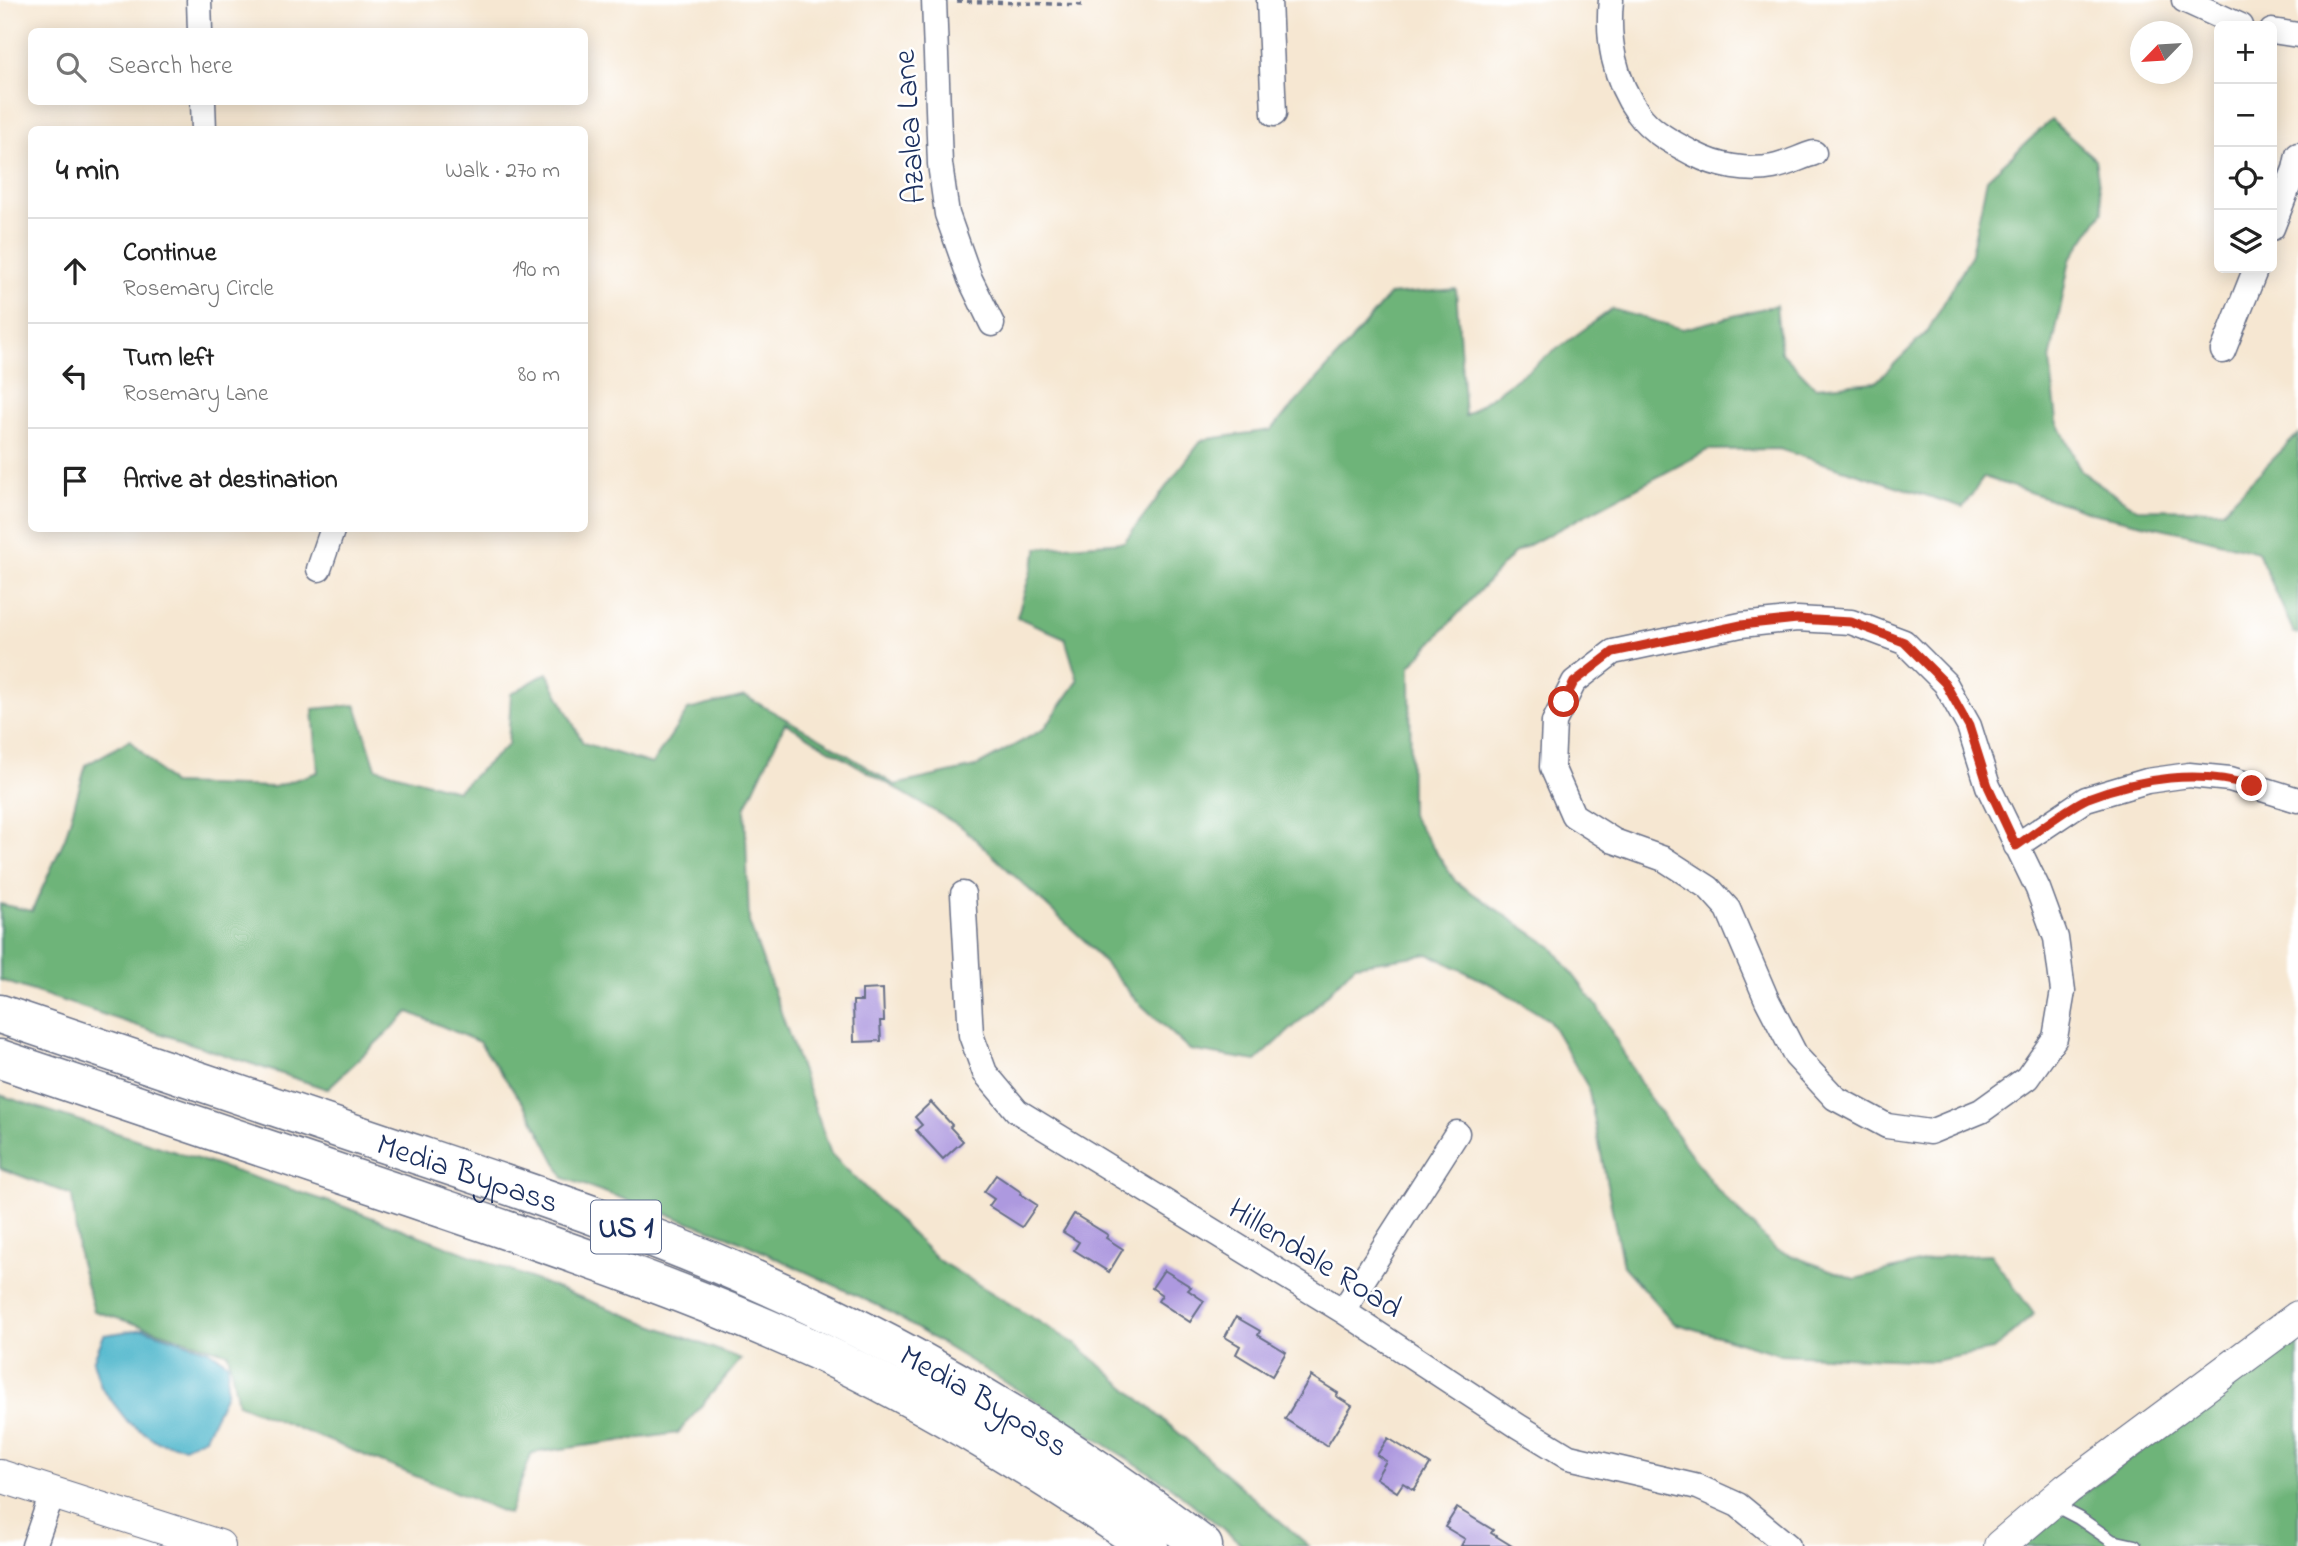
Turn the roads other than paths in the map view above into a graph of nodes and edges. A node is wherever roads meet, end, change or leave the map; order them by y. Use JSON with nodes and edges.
{"nodes":[{"id":1,"x":199,"y":0,"type":"edge"},
{"id":2,"x":934,"y":0,"type":"edge"},
{"id":3,"x":1269,"y":0,"type":"edge"},
{"id":4,"x":1611,"y":0,"type":"edge"},
{"id":5,"x":2184,"y":0,"type":"edge"},
{"id":6,"x":2230,"y":21,"type":"edge"},
{"id":7,"x":200,"y":28,"type":"edge"},
{"id":8,"x":2277,"y":32,"type":"edge"},
{"id":9,"x":2298,"y":35,"type":"edge"},
{"id":10,"x":203,"y":105,"type":"edge"},
{"id":11,"x":1274,"y":114,"type":"dead end"},
{"id":12,"x":204,"y":126,"type":"edge"},
{"id":13,"x":1814,"y":153,"type":"dead end"},
{"id":14,"x":2298,"y":155,"type":"edge"},
{"id":15,"x":2277,"y":215,"type":"edge"},
{"id":16,"x":2254,"y":273,"type":"edge"},
{"id":17,"x":992,"y":324,"type":"dead end"},
{"id":18,"x":2223,"y":351,"type":"dead end"},
{"id":19,"x":332,"y":532,"type":"edge"},
{"id":20,"x":319,"y":569,"type":"dead end"},
{"id":21,"x":2298,"y":800,"type":"edge"},
{"id":22,"x":2016,"y":846,"type":"junction"},
{"id":23,"x":963,"y":894,"type":"dead end"},
{"id":24,"x":0,"y":1014,"type":"edge"},
{"id":25,"x":0,"y":1059,"type":"edge"},
{"id":26,"x":1457,"y":1133,"type":"dead end"},
{"id":27,"x":1343,"y":1311,"type":"junction"},
{"id":28,"x":2298,"y":1317,"type":"edge"},
{"id":29,"x":0,"y":1476,"type":"edge"},
{"id":30,"x":52,"y":1494,"type":"junction"},
{"id":31,"x":2051,"y":1503,"type":"junction"},
{"id":32,"x":34,"y":1546,"type":"edge"},
{"id":33,"x":219,"y":1546,"type":"edge"},
{"id":34,"x":1149,"y":1546,"type":"edge"},
{"id":35,"x":1203,"y":1546,"type":"edge"},
{"id":36,"x":1788,"y":1546,"type":"edge"},
{"id":37,"x":2000,"y":1546,"type":"edge"},
{"id":38,"x":2134,"y":1546,"type":"edge"}],
"edges":[{"from":1,"to":7,"type":"street"},
{"from":2,"to":17,"type":"street","name":"Azalea Lane"},
{"from":3,"to":11,"type":"street"},
{"from":4,"to":13,"type":"street"},
{"from":5,"to":6,"type":"street"},
{"from":8,"to":9,"type":"street"},
{"from":10,"to":12,"type":"street"},
{"from":14,"to":15,"type":"street"},
{"from":16,"to":18,"type":"street"},
{"from":19,"to":20,"type":"street"},
{"from":21,"to":22,"type":"street"},
{"from":22,"to":22,"type":"street"},
{"from":23,"to":27,"type":"street","name":"Hillendale Road"},
{"from":24,"to":35,"type":"highway","name":"Media Bypass","number":"US 1"},
{"from":25,"to":34,"type":"highway","name":"Media Bypass","number":"US 1"},
{"from":26,"to":27,"type":"street"},
{"from":27,"to":36,"type":"street","name":"Hillendale Road"},
{"from":28,"to":31,"type":"street"},
{"from":29,"to":30,"type":"street"},
{"from":30,"to":32,"type":"street"},
{"from":30,"to":33,"type":"street"},
{"from":31,"to":37,"type":"street"},
{"from":31,"to":38,"type":"lane"}]}
